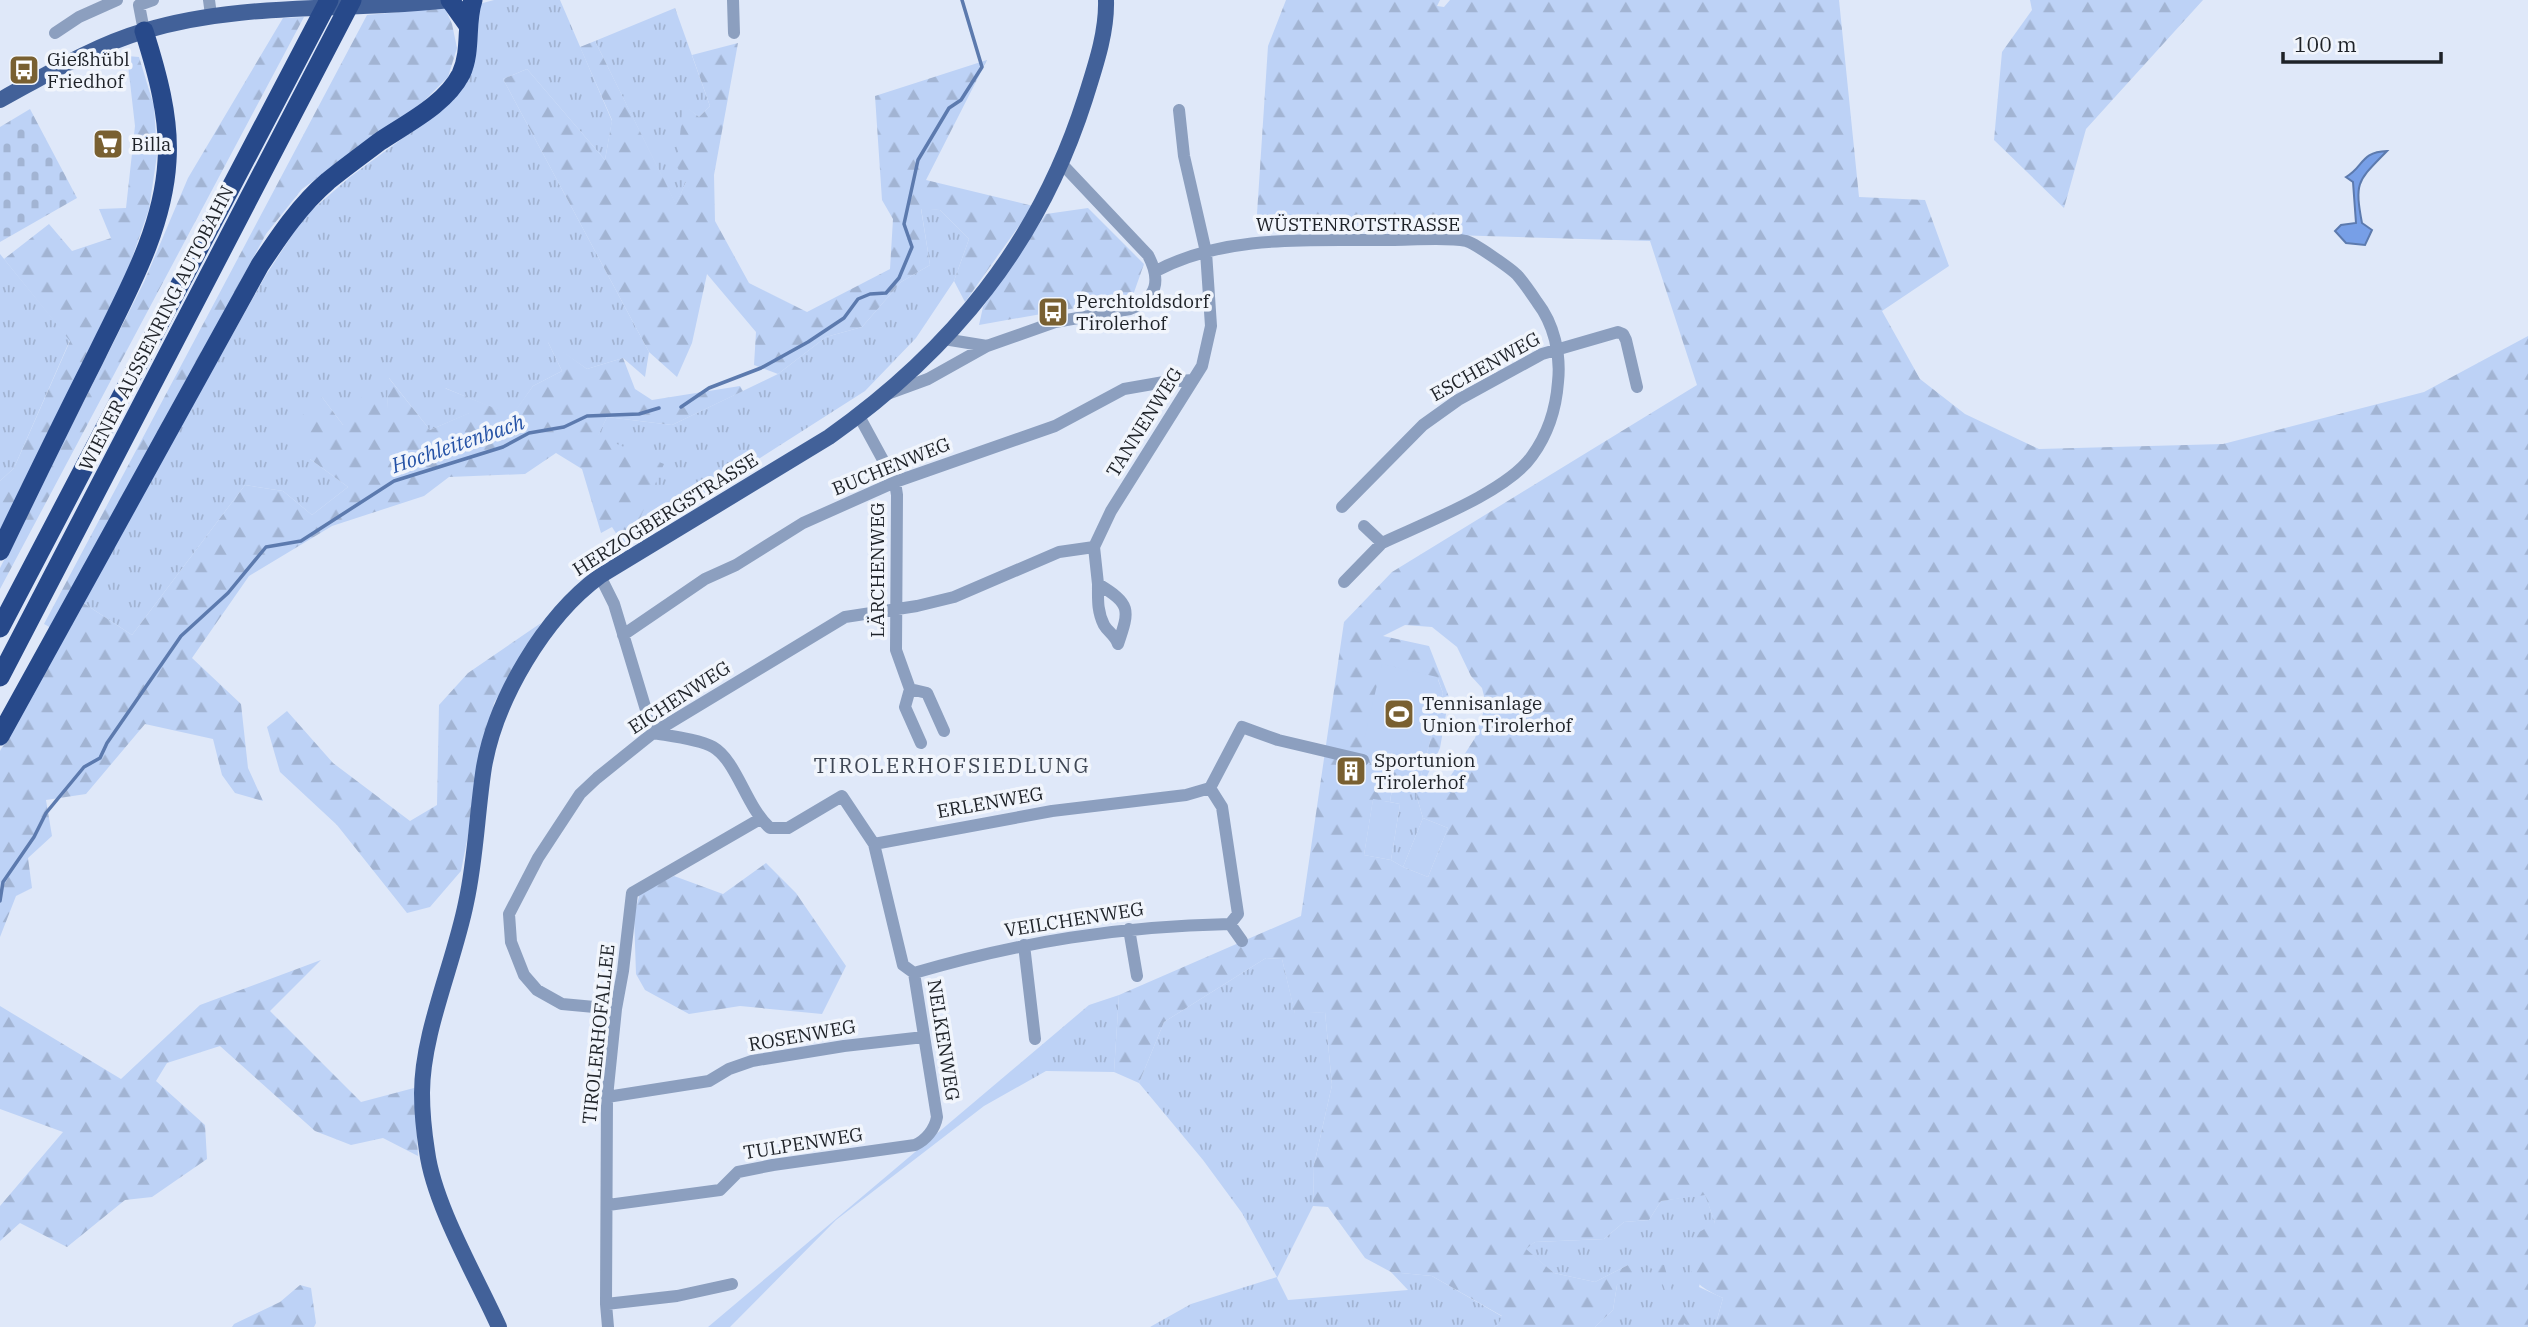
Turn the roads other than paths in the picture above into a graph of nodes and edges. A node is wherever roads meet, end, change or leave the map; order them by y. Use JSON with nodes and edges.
{"nodes":[{"id":1,"x":117,"y":0,"type":"edge"},
{"id":2,"x":123,"y":0,"type":"edge"},
{"id":3,"x":153,"y":0,"type":"edge"},
{"id":4,"x":329,"y":0,"type":"edge"},
{"id":5,"x":352,"y":0,"type":"edge"},
{"id":6,"x":450,"y":0,"type":"edge"},
{"id":7,"x":473,"y":0,"type":"edge"},
{"id":8,"x":733,"y":0,"type":"edge"},
{"id":9,"x":1106,"y":0,"type":"edge"},
{"id":10,"x":141,"y":3,"type":"edge"},
{"id":11,"x":210,"y":8,"type":"edge"},
{"id":12,"x":467,"y":24,"type":"junction"},
{"id":13,"x":144,"y":31,"type":"junction"},
{"id":14,"x":55,"y":33,"type":"dead end"},
{"id":15,"x":734,"y":33,"type":"dead end"},
{"id":16,"x":0,"y":100,"type":"edge"},
{"id":17,"x":1179,"y":110,"type":"dead end"},
{"id":18,"x":1061,"y":163,"type":"junction"},
{"id":19,"x":1206,"y":252,"type":"junction"},
{"id":20,"x":1156,"y":271,"type":"junction"},
{"id":21,"x":944,"y":339,"type":"junction"},
{"id":22,"x":987,"y":346,"type":"junction"},
{"id":23,"x":1558,"y":348,"type":"junction"},
{"id":24,"x":1193,"y":380,"type":"junction"},
{"id":25,"x":1637,"y":387,"type":"dead end"},
{"id":26,"x":887,"y":394,"type":"junction"},
{"id":27,"x":859,"y":416,"type":"junction"},
{"id":28,"x":895,"y":482,"type":"junction"},
{"id":29,"x":1342,"y":508,"type":"dead end"},
{"id":30,"x":1364,"y":526,"type":"dead end"},
{"id":31,"x":1381,"y":543,"type":"junction"},
{"id":32,"x":1094,"y":547,"type":"junction"},
{"id":33,"x":0,"y":551,"type":"edge"},
{"id":34,"x":600,"y":576,"type":"junction"},
{"id":35,"x":1344,"y":582,"type":"dead end"},
{"id":36,"x":1098,"y":584,"type":"dead end"},
{"id":37,"x":897,"y":608,"type":"junction"},
{"id":38,"x":0,"y":628,"type":"edge"},
{"id":39,"x":622,"y":635,"type":"junction"},
{"id":40,"x":0,"y":677,"type":"edge"},
{"id":41,"x":910,"y":689,"type":"junction"},
{"id":42,"x":944,"y":731,"type":"dead end"},
{"id":43,"x":653,"y":733,"type":"junction"},
{"id":44,"x":0,"y":736,"type":"edge"},
{"id":45,"x":921,"y":743,"type":"dead end"},
{"id":46,"x":1363,"y":760,"type":"dead end"},
{"id":47,"x":1210,"y":788,"type":"junction"},
{"id":48,"x":760,"y":819,"type":"junction"},
{"id":49,"x":874,"y":844,"type":"junction"},
{"id":50,"x":1234,"y":919,"type":"junction"},
{"id":51,"x":1129,"y":929,"type":"junction"},
{"id":52,"x":1242,"y":941,"type":"dead end"},
{"id":53,"x":1024,"y":945,"type":"junction"},
{"id":54,"x":914,"y":973,"type":"junction"},
{"id":55,"x":1137,"y":976,"type":"dead end"},
{"id":56,"x":616,"y":1009,"type":"junction"},
{"id":57,"x":924,"y":1037,"type":"junction"},
{"id":58,"x":1035,"y":1039,"type":"dead end"},
{"id":59,"x":607,"y":1097,"type":"junction"},
{"id":60,"x":926,"y":1138,"type":"joint"},
{"id":61,"x":608,"y":1205,"type":"junction"},
{"id":62,"x":732,"y":1284,"type":"dead end"},
{"id":63,"x":606,"y":1304,"type":"junction"},
{"id":64,"x":499,"y":1327,"type":"edge"},
{"id":65,"x":608,"y":1327,"type":"edge"}],
"edges":[{"from":1,"to":14,"type":"street"},
{"from":2,"to":10,"type":"street"},
{"from":3,"to":10,"type":"street"},
{"from":4,"to":38,"type":"highway","name":"WIENER AUSSENRING AUTOBAHN"},
{"from":5,"to":40,"type":"highway","name":"WIENER AUSSENRING AUTOBAHN"},
{"from":6,"to":11,"type":"main road"},
{"from":6,"to":12,"type":"highway"},
{"from":7,"to":12,"type":"highway"},
{"from":8,"to":15,"type":"street"},
{"from":9,"to":18,"type":"main road","name":"HERZOGBERGSTRASSE"},
{"from":10,"to":13,"type":"street"},
{"from":11,"to":13,"type":"main road"},
{"from":12,"to":44,"type":"highway"},
{"from":13,"to":16,"type":"main road"},
{"from":13,"to":33,"type":"highway"},
{"from":17,"to":19,"type":"street","name":"TANNENWEG"},
{"from":18,"to":20,"type":"street"},
{"from":18,"to":21,"type":"main road","name":"HERZOGBERGSTRASSE"},
{"from":19,"to":20,"type":"street","name":"WÜSTENROTSTRASSE"},
{"from":19,"to":23,"type":"street","name":"WÜSTENROTSTRASSE"},
{"from":19,"to":24,"type":"street","name":"TANNENWEG"},
{"from":20,"to":22,"type":"street"},
{"from":21,"to":22,"type":"street"},
{"from":21,"to":26,"type":"main road","name":"HERZOGBERGSTRASSE"},
{"from":22,"to":26,"type":"street"},
{"from":23,"to":25,"type":"street","name":"ESCHENWEG"},
{"from":23,"to":29,"type":"street","name":"ESCHENWEG"},
{"from":23,"to":31,"type":"street","name":"WÜSTENROTSTRASSE"},
{"from":24,"to":28,"type":"street","name":"BUCHENWEG"},
{"from":24,"to":32,"type":"street","name":"TANNENWEG"},
{"from":26,"to":27,"type":"main road","name":"HERZOGBERGSTRASSE"},
{"from":27,"to":28,"type":"street","name":"LÄRCHENWEG"},
{"from":27,"to":34,"type":"main road","name":"HERZOGBERGSTRASSE"},
{"from":28,"to":37,"type":"street","name":"LÄRCHENWEG"},
{"from":28,"to":39,"type":"street","name":"BUCHENWEG"},
{"from":30,"to":31,"type":"street"},
{"from":31,"to":35,"type":"street","name":"WÜSTENROTSTRASSE"},
{"from":32,"to":36,"type":"street"},
{"from":32,"to":37,"type":"street","name":"EICHENWEG"},
{"from":34,"to":39,"type":"street"},
{"from":34,"to":64,"type":"main road","name":"HERZOGBERGSTRASSE"},
{"from":37,"to":41,"type":"street","name":"LÄRCHENWEG"},
{"from":37,"to":43,"type":"street","name":"EICHENWEG"},
{"from":39,"to":43,"type":"street"},
{"from":41,"to":42,"type":"street"},
{"from":41,"to":45,"type":"street","name":"LÄRCHENWEG"},
{"from":43,"to":48,"type":"street"},
{"from":43,"to":56,"type":"street","name":"EICHENWEG"},
{"from":46,"to":47,"type":"street"},
{"from":47,"to":49,"type":"street","name":"ERLENWEG"},
{"from":47,"to":50,"type":"street"},
{"from":48,"to":49,"type":"street","name":"NELKENWEG"},
{"from":48,"to":56,"type":"street","name":"TIROLERHOFALLEE"},
{"from":49,"to":54,"type":"street","name":"NELKENWEG"},
{"from":50,"to":51,"type":"street","name":"VEILCHENWEG"},
{"from":50,"to":52,"type":"street"},
{"from":51,"to":53,"type":"street","name":"VEILCHENWEG"},
{"from":51,"to":55,"type":"street"},
{"from":53,"to":54,"type":"street","name":"VEILCHENWEG"},
{"from":53,"to":58,"type":"street"},
{"from":54,"to":57,"type":"street","name":"NELKENWEG"},
{"from":56,"to":59,"type":"street","name":"TIROLERHOFALLEE"},
{"from":57,"to":59,"type":"street","name":"ROSENWEG"},
{"from":57,"to":60,"type":"street","name":"NELKENWEG"},
{"from":59,"to":61,"type":"street","name":"TIROLERHOFALLEE"},
{"from":60,"to":61,"type":"street","name":"TULPENWEG"},
{"from":61,"to":63,"type":"street","name":"TIROLERHOFALLEE"},
{"from":62,"to":63,"type":"street"},
{"from":63,"to":65,"type":"street","name":"TIROLERHOFALLEE"}]}
